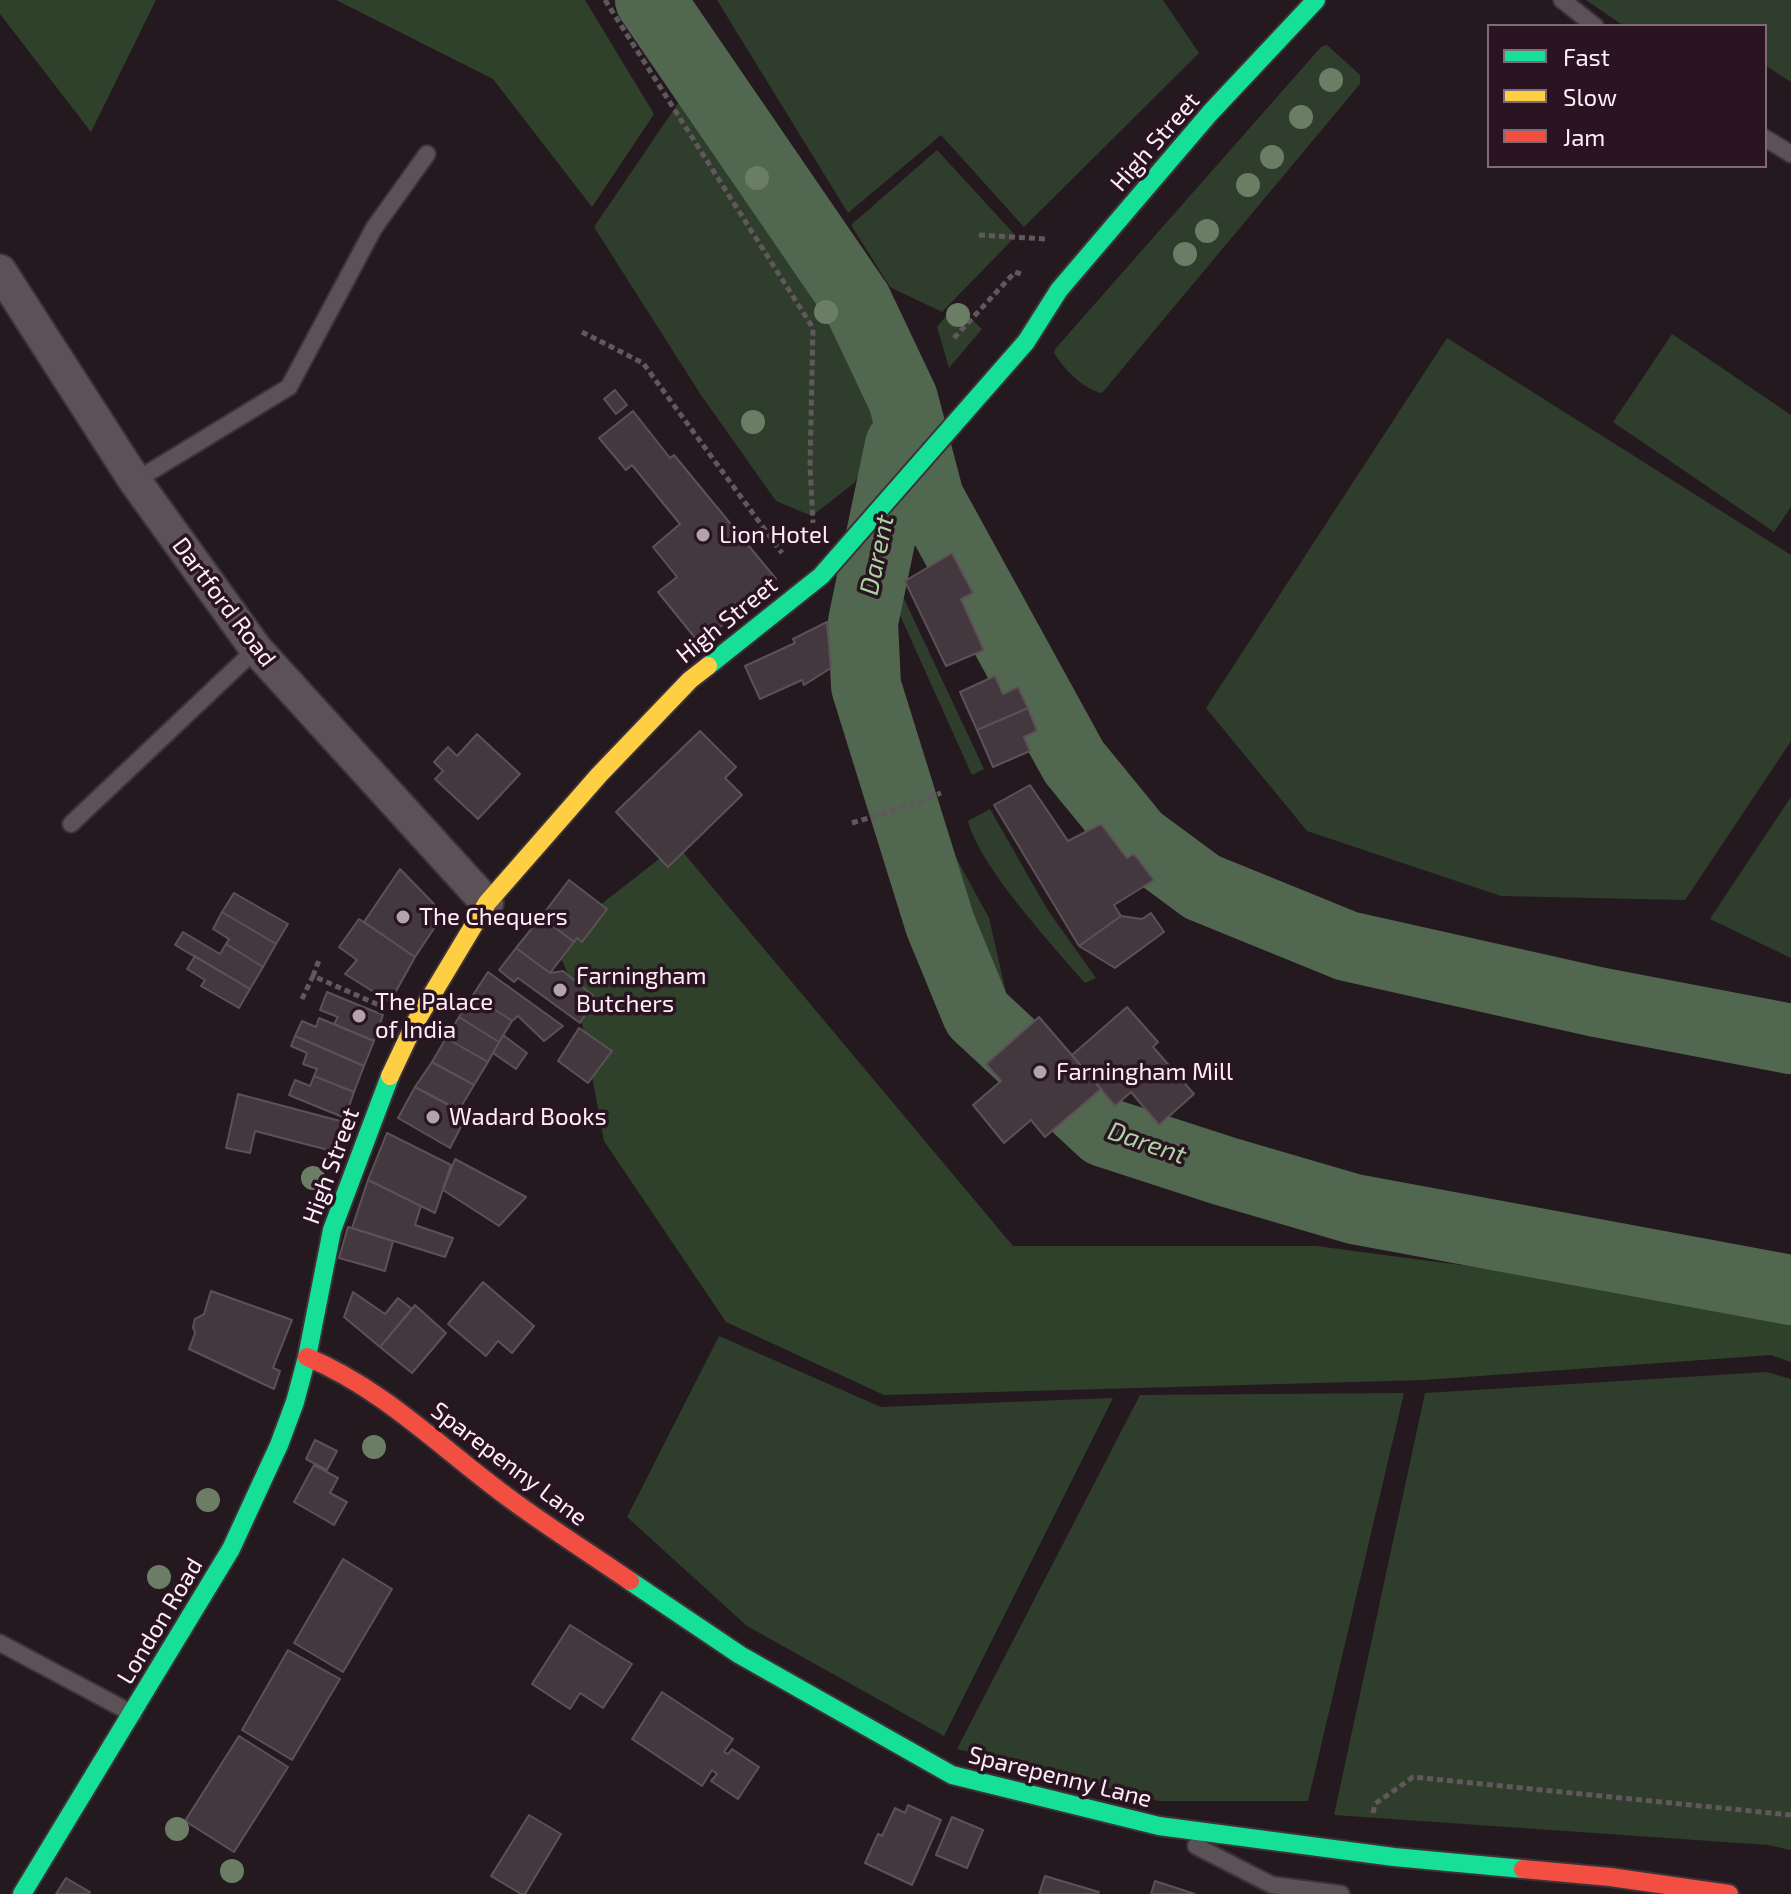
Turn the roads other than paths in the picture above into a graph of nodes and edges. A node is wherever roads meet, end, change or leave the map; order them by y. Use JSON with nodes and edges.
{"nodes":[{"id":1,"x":1316,"y":0,"type":"edge"},
{"id":2,"x":1562,"y":0,"type":"edge"},
{"id":3,"x":1592,"y":24,"type":"edge"},
{"id":4,"x":1767,"y":139,"type":"edge"},
{"id":5,"x":427,"y":154,"type":"dead end"},
{"id":6,"x":1791,"y":154,"type":"edge"},
{"id":7,"x":0,"y":271,"type":"edge"},
{"id":8,"x":135,"y":481,"type":"junction"},
{"id":9,"x":256,"y":649,"type":"junction"},
{"id":10,"x":71,"y":824,"type":"dead end"},
{"id":11,"x":487,"y":903,"type":"junction"},
{"id":12,"x":307,"y":1357,"type":"junction"},
{"id":13,"x":0,"y":1643,"type":"edge"},
{"id":14,"x":133,"y":1714,"type":"junction"},
{"id":15,"x":1159,"y":1826,"type":"junction"},
{"id":16,"x":22,"y":1894,"type":"edge"},
{"id":17,"x":1341,"y":1894,"type":"edge"},
{"id":18,"x":1729,"y":1894,"type":"edge"}],
"edges":[{"from":1,"to":11,"type":"street","name":"High Street"},
{"from":2,"to":3,"type":"lane"},
{"from":4,"to":6,"type":"lane"},
{"from":5,"to":8,"type":"lane"},
{"from":7,"to":8,"type":"street","name":"Dartford Road"},
{"from":8,"to":9,"type":"street","name":"Dartford Road"},
{"from":9,"to":10,"type":"lane"},
{"from":9,"to":11,"type":"street","name":"Dartford Road"},
{"from":11,"to":12,"type":"street","name":"High Street"},
{"from":12,"to":14,"type":"street","name":"London Road"},
{"from":12,"to":15,"type":"street","name":"Sparepenny Lane"},
{"from":13,"to":14,"type":"lane"},
{"from":14,"to":16,"type":"street","name":"London Road"},
{"from":15,"to":17,"type":"lane"},
{"from":15,"to":18,"type":"street","name":"Sparepenny Lane"}]}
